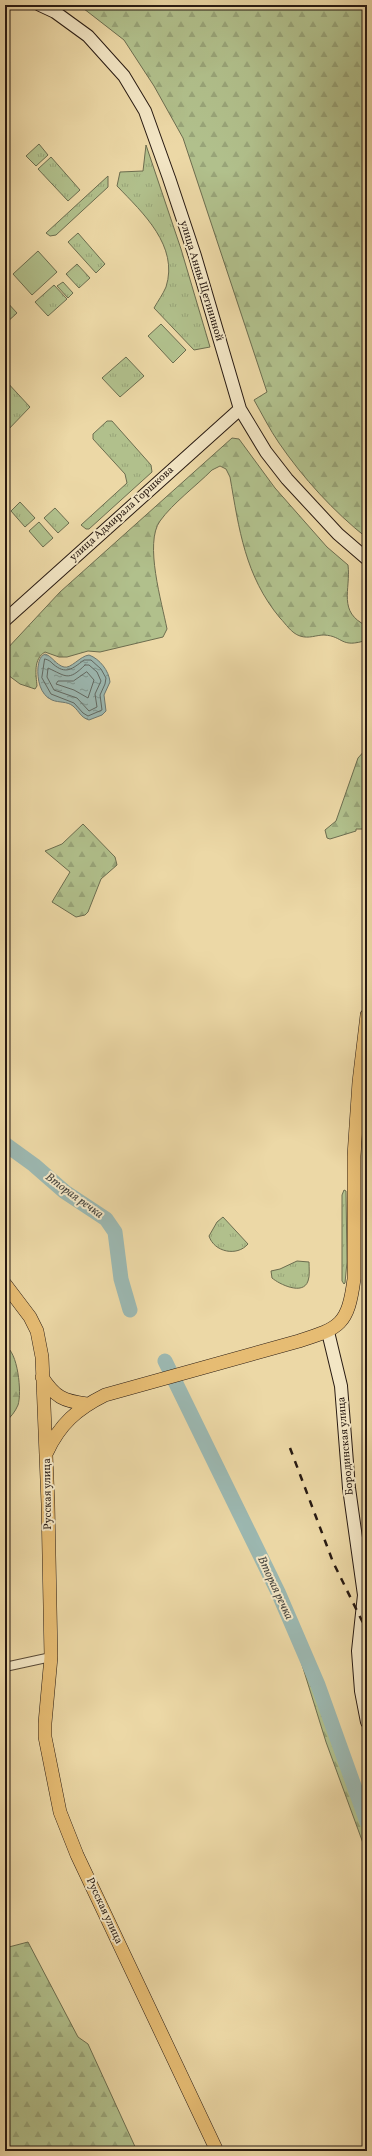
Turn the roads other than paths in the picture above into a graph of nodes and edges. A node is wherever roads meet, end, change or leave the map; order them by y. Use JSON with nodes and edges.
{"nodes":[{"id":1,"x":40,"y":5,"type":"edge"},
{"id":2,"x":240,"y":409,"type":"junction"},
{"id":3,"x":367,"y":559,"type":"edge"},
{"id":4,"x":5,"y":620,"type":"edge"},
{"id":5,"x":367,"y":1015,"type":"edge"},
{"id":6,"x":367,"y":1057,"type":"edge"},
{"id":7,"x":5,"y":1284,"type":"edge"},
{"id":8,"x":329,"y":1335,"type":"junction"},
{"id":9,"x":42,"y":1377,"type":"junction"},
{"id":10,"x":87,"y":1404,"type":"junction"},
{"id":11,"x":47,"y":1454,"type":"junction"},
{"id":12,"x":362,"y":1556,"type":"edge"},
{"id":13,"x":365,"y":1595,"type":"edge"},
{"id":14,"x":51,"y":1657,"type":"junction"},
{"id":15,"x":5,"y":1667,"type":"edge"},
{"id":16,"x":367,"y":1722,"type":"edge"},
{"id":17,"x":217,"y":2151,"type":"edge"}],
"edges":[{"from":1,"to":2,"type":"main road","name":"улица Анны Щетининой"},
{"from":2,"to":3,"type":"main road","name":"улица Анны Щетининой"},
{"from":2,"to":4,"type":"main road","name":"улица Адмирала Горшкова"},
{"from":5,"to":8,"type":"main road"},
{"from":6,"to":8,"type":"main road"},
{"from":7,"to":9,"type":"main road"},
{"from":8,"to":10,"type":"main road","name":"Русская улица"},
{"from":8,"to":12,"type":"main road","name":"Бородинская улица"},
{"from":9,"to":10,"type":"main road"},
{"from":9,"to":11,"type":"main road"},
{"from":10,"to":11,"type":"main road","name":"Русская улица"},
{"from":11,"to":14,"type":"main road","name":"Русская улица"},
{"from":12,"to":13,"type":"main road","name":"Бородинская улица"},
{"from":13,"to":16,"type":"main road","name":"Бородинская улица"},
{"from":14,"to":15,"type":"street"},
{"from":14,"to":17,"type":"main road","name":"Русская улица"}]}
